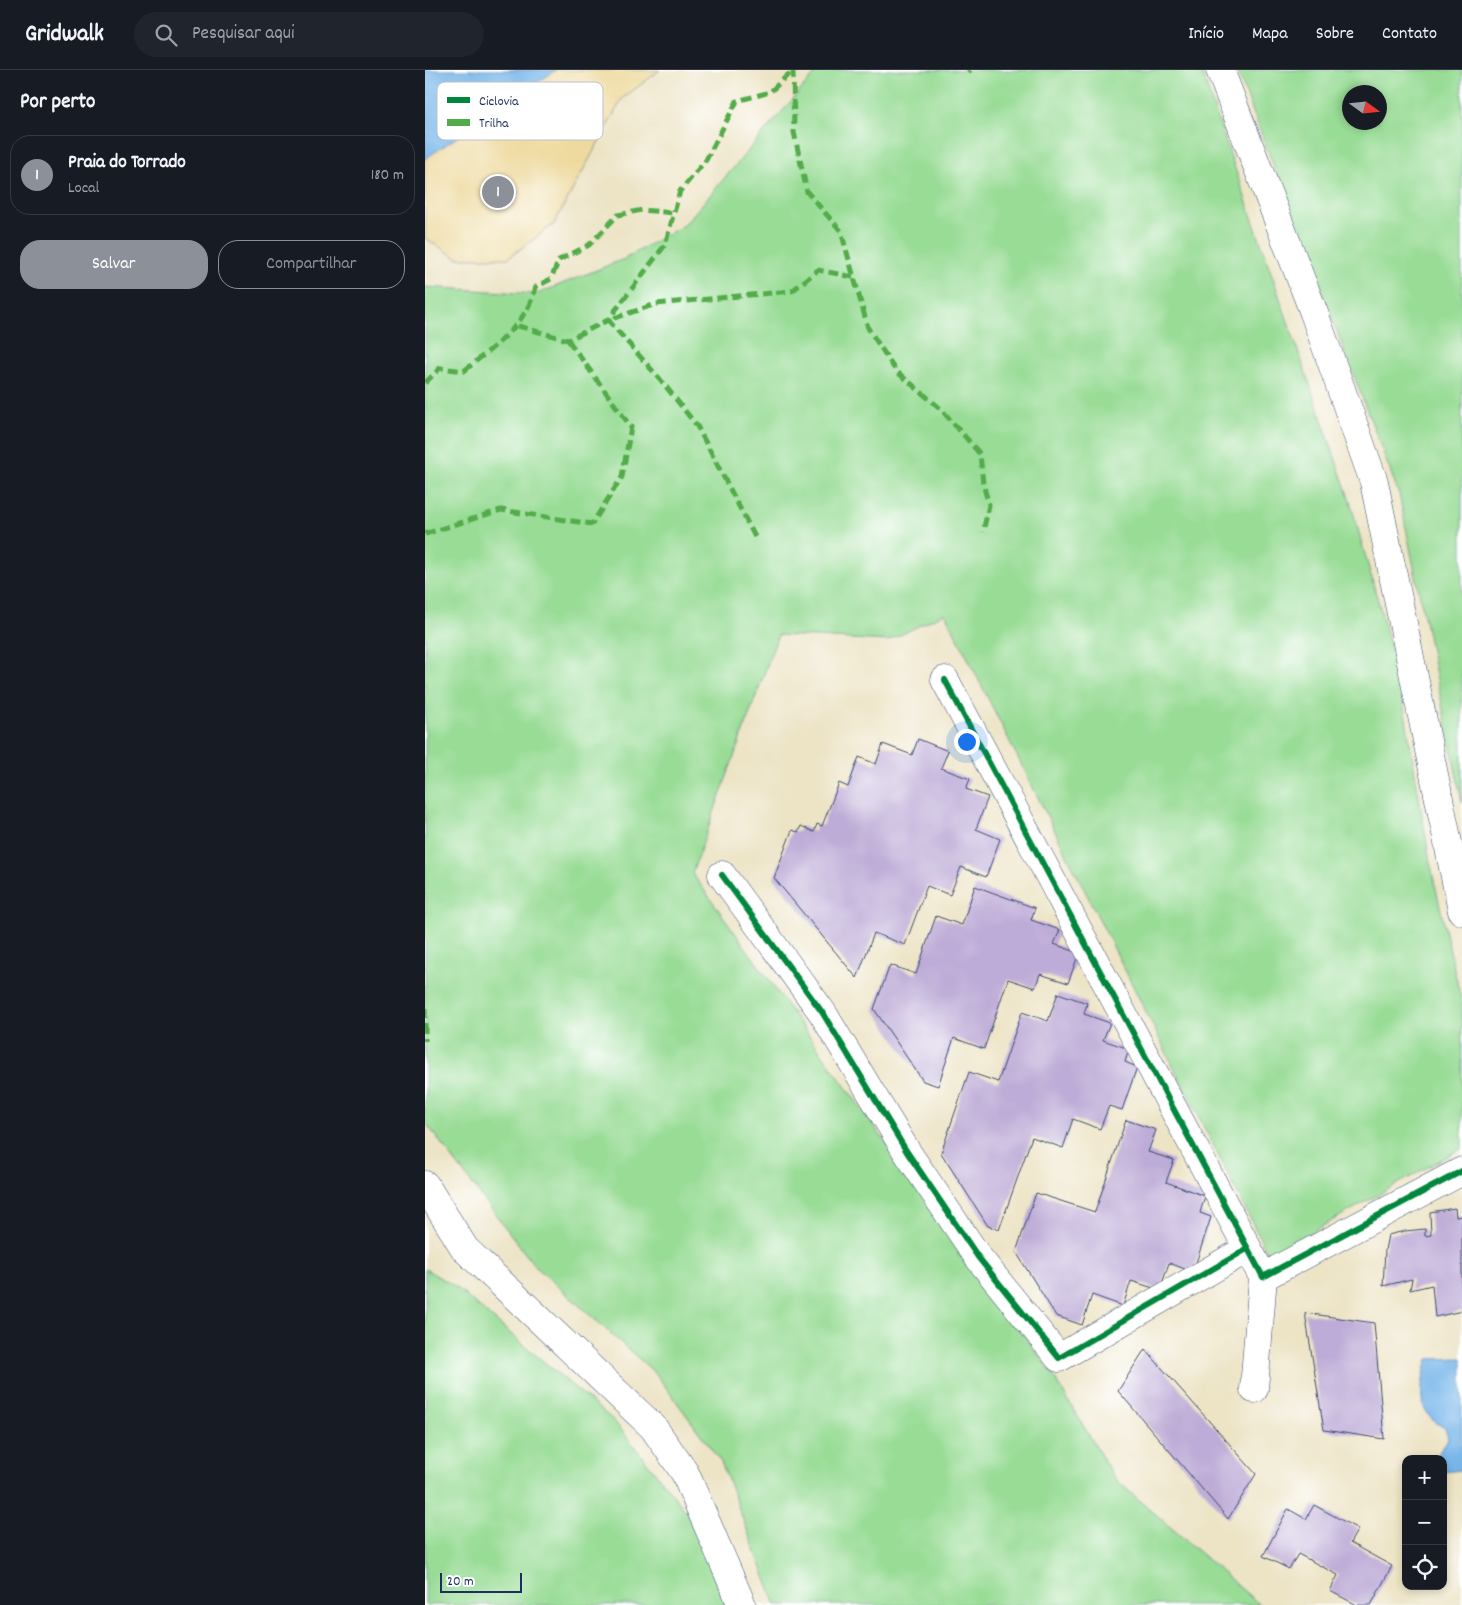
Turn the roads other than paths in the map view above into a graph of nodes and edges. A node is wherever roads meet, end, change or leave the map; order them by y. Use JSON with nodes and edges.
{"nodes":[{"id":1,"x":1220,"y":70,"type":"edge"},
{"id":2,"x":945,"y":680,"type":"dead end"},
{"id":3,"x":722,"y":874,"type":"dead end"},
{"id":4,"x":1462,"y":911,"type":"edge"},
{"id":5,"x":1462,"y":1171,"type":"edge"},
{"id":6,"x":425,"y":1185,"type":"edge"},
{"id":7,"x":1247,"y":1248,"type":"junction"},
{"id":8,"x":1263,"y":1277,"type":"junction"},
{"id":9,"x":1254,"y":1389,"type":"dead end"},
{"id":10,"x":742,"y":1605,"type":"edge"}],
"edges":[{"from":1,"to":4,"type":"street"},
{"from":2,"to":7,"type":"street"},
{"from":3,"to":7,"type":"street"},
{"from":5,"to":8,"type":"street"},
{"from":6,"to":10,"type":"street"},
{"from":7,"to":8,"type":"street"},
{"from":8,"to":9,"type":"street"}]}
